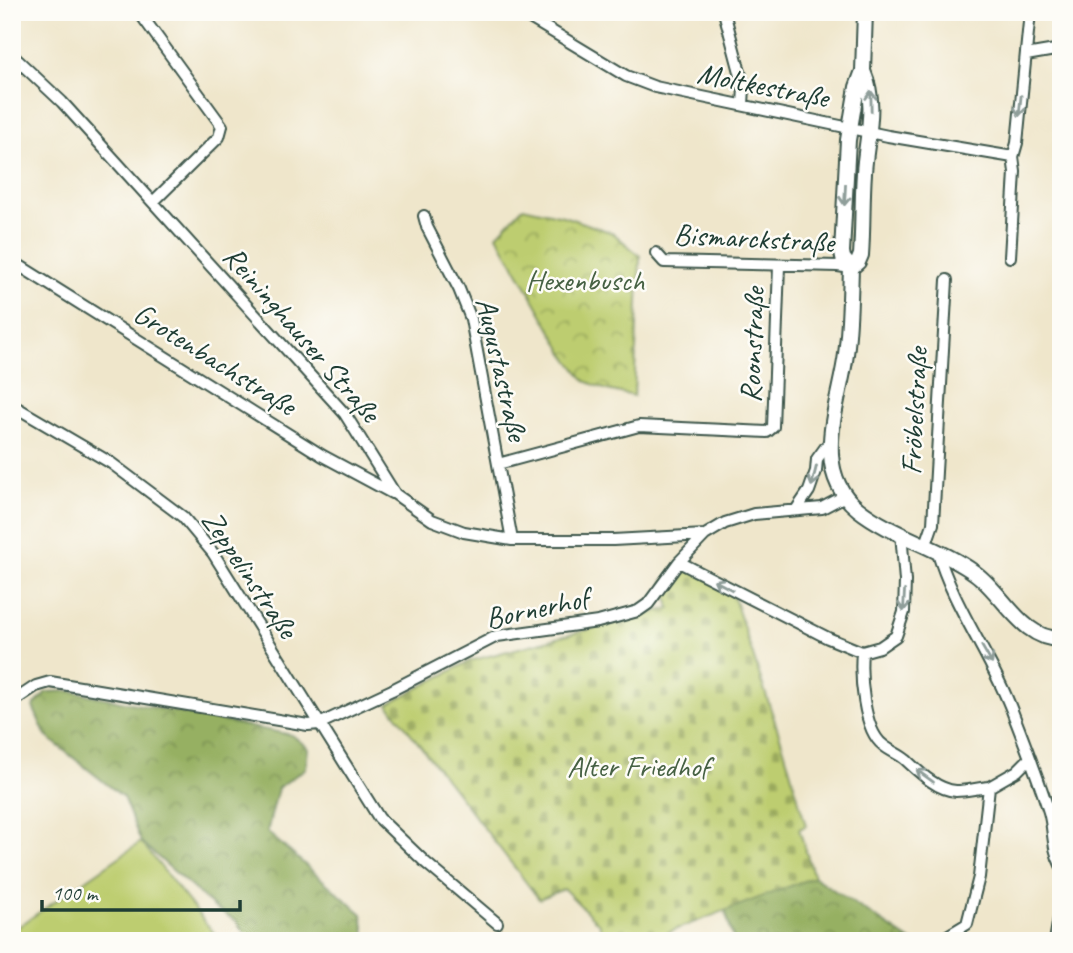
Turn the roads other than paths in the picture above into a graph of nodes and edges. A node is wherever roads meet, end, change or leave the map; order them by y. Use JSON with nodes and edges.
{"nodes":[{"id":1,"x":139,"y":12,"type":"edge"},
{"id":2,"x":520,"y":12,"type":"edge"},
{"id":3,"x":724,"y":12,"type":"edge"},
{"id":4,"x":865,"y":12,"type":"edge"},
{"id":5,"x":1030,"y":12,"type":"edge"},
{"id":6,"x":1061,"y":49,"type":"edge"},
{"id":7,"x":12,"y":55,"type":"edge"},
{"id":8,"x":1026,"y":55,"type":"junction"},
{"id":9,"x":863,"y":71,"type":"junction"},
{"id":10,"x":743,"y":105,"type":"junction"},
{"id":11,"x":849,"y":127,"type":"junction"},
{"id":12,"x":868,"y":131,"type":"junction"},
{"id":13,"x":1013,"y":157,"type":"junction"},
{"id":14,"x":154,"y":201,"type":"junction"},
{"id":15,"x":424,"y":216,"type":"dead end"},
{"id":16,"x":656,"y":253,"type":"dead end"},
{"id":17,"x":1010,"y":257,"type":"dead end"},
{"id":18,"x":12,"y":261,"type":"edge"},
{"id":19,"x":779,"y":266,"type":"junction"},
{"id":20,"x":851,"y":268,"type":"junction"},
{"id":21,"x":947,"y":280,"type":"dead end"},
{"id":22,"x":12,"y":405,"type":"edge"},
{"id":23,"x":830,"y":441,"type":"junction"},
{"id":24,"x":498,"y":464,"type":"junction"},
{"id":25,"x":395,"y":494,"type":"junction"},
{"id":26,"x":845,"y":496,"type":"junction"},
{"id":27,"x":796,"y":510,"type":"junction"},
{"id":28,"x":901,"y":533,"type":"junction"},
{"id":29,"x":705,"y":535,"type":"junction"},
{"id":30,"x":512,"y":540,"type":"junction"},
{"id":31,"x":931,"y":547,"type":"junction"},
{"id":32,"x":679,"y":562,"type":"junction"},
{"id":33,"x":1061,"y":639,"type":"edge"},
{"id":34,"x":862,"y":652,"type":"junction"},
{"id":35,"x":12,"y":702,"type":"edge"},
{"id":36,"x":319,"y":724,"type":"junction"},
{"id":37,"x":1029,"y":759,"type":"junction"},
{"id":38,"x":989,"y":787,"type":"junction"},
{"id":39,"x":1061,"y":865,"type":"edge"},
{"id":40,"x":1061,"y":918,"type":"edge"},
{"id":41,"x":497,"y":923,"type":"dead end"},
{"id":42,"x":939,"y":941,"type":"edge"},
{"id":43,"x":1057,"y":941,"type":"edge"}],
"edges":[{"from":1,"to":14,"type":"street"},
{"from":2,"to":10,"type":"street","name":"Moltkestraße"},
{"from":3,"to":10,"type":"street"},
{"from":4,"to":9,"type":"street"},
{"from":5,"to":8,"type":"street"},
{"from":6,"to":8,"type":"street"},
{"from":7,"to":14,"type":"street","name":"Reininghauser Straße"},
{"from":8,"to":13,"type":"street","one_way":true},
{"from":9,"to":11,"type":"street"},
{"from":12,"to":9,"type":"street","one_way":true},
{"from":10,"to":11,"type":"street","name":"Moltkestraße"},
{"from":11,"to":12,"type":"street","name":"Moltkestraße"},
{"from":11,"to":20,"type":"street","one_way":true},
{"from":12,"to":13,"type":"street","name":"Moltkestraße"},
{"from":12,"to":20,"type":"street"},
{"from":13,"to":17,"type":"street"},
{"from":14,"to":25,"type":"street","name":"Reininghauser Straße"},
{"from":15,"to":24,"type":"street","name":"Augustastraße"},
{"from":16,"to":19,"type":"street","name":"Bismarckstraße"},
{"from":18,"to":25,"type":"street","name":"Grotenbachstraße"},
{"from":19,"to":20,"type":"street","name":"Bismarckstraße"},
{"from":19,"to":24,"type":"street","name":"Roonstraße"},
{"from":20,"to":23,"type":"street"},
{"from":21,"to":31,"type":"street","name":"Fröbelstraße"},
{"from":22,"to":36,"type":"street","name":"Zeppelinstraße"},
{"from":23,"to":26,"type":"street"},
{"from":23,"to":27,"type":"street","one_way":true},
{"from":24,"to":30,"type":"street","name":"Augustastraße"},
{"from":25,"to":30,"type":"street","name":"Reininghauser Straße"},
{"from":26,"to":27,"type":"street","name":"Reininghauser Straße"},
{"from":26,"to":28,"type":"street"},
{"from":27,"to":29,"type":"street","name":"Reininghauser Straße"},
{"from":28,"to":31,"type":"street"},
{"from":28,"to":34,"type":"street","one_way":true},
{"from":29,"to":30,"type":"street","name":"Reininghauser Straße"},
{"from":29,"to":32,"type":"street","name":"Bornerhof"},
{"from":31,"to":33,"type":"street"},
{"from":31,"to":37,"type":"street","one_way":true},
{"from":34,"to":32,"type":"street","one_way":true},
{"from":32,"to":36,"type":"street","name":"Bornerhof"},
{"from":38,"to":34,"type":"street","one_way":true},
{"from":35,"to":36,"type":"street","name":"Bornerhof"},
{"from":36,"to":41,"type":"street"},
{"from":37,"to":38,"type":"street"},
{"from":37,"to":39,"type":"street"},
{"from":38,"to":42,"type":"street"},
{"from":40,"to":43,"type":"street"}]}
